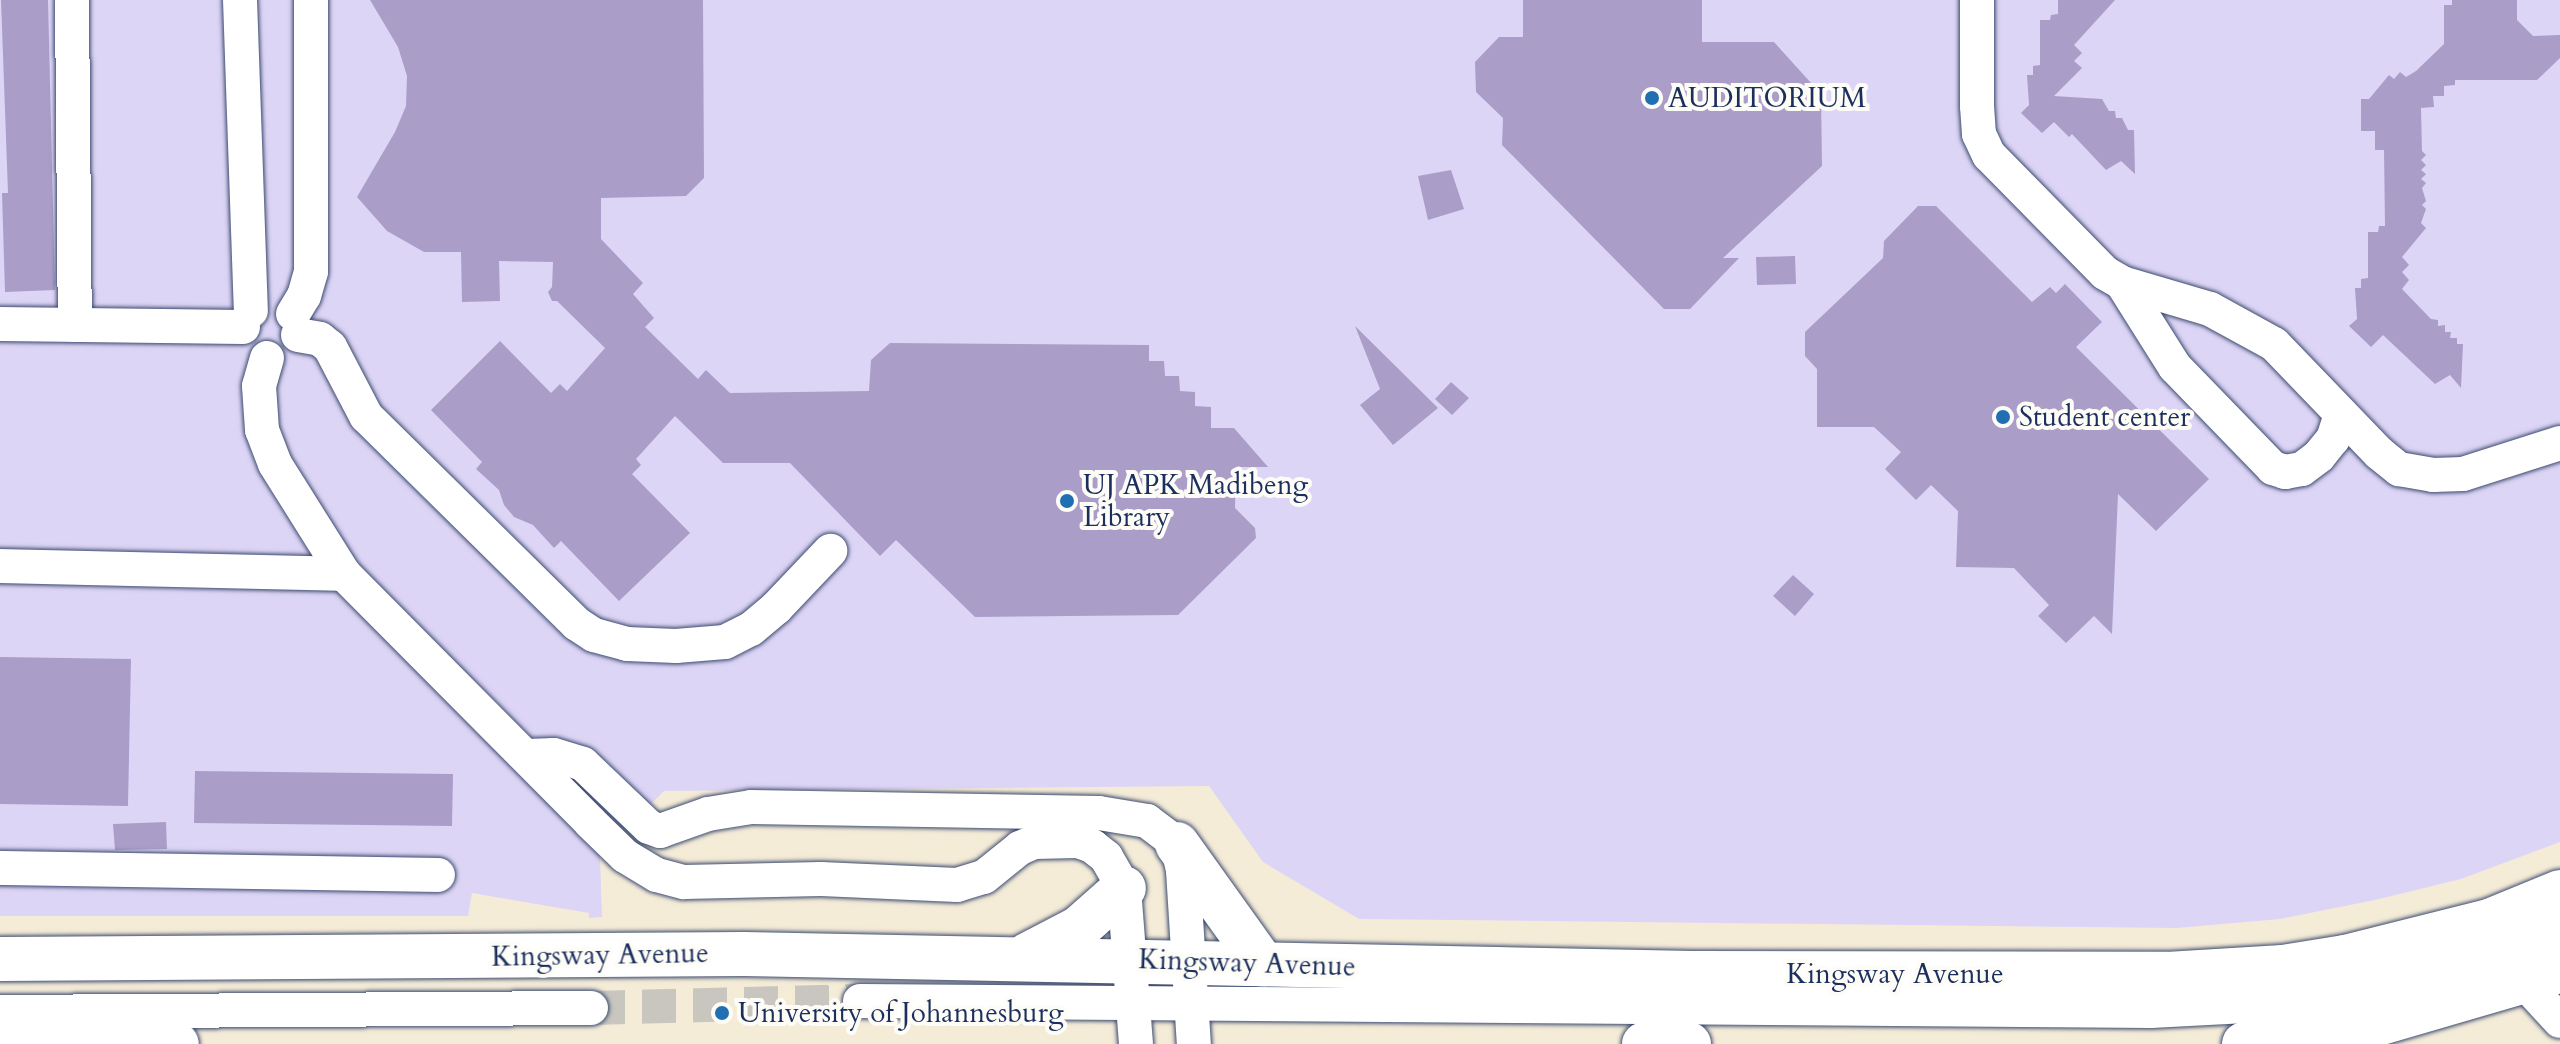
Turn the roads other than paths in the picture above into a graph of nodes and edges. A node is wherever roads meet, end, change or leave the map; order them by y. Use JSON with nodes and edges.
{"nodes":[{"id":1,"x":72,"y":0,"type":"edge"},
{"id":2,"x":240,"y":0,"type":"edge"},
{"id":3,"x":311,"y":0,"type":"edge"},
{"id":4,"x":1977,"y":0,"type":"edge"},
{"id":5,"x":2122,"y":283,"type":"junction"},
{"id":6,"x":247,"y":319,"type":"junction"},
{"id":7,"x":0,"y":324,"type":"edge"},
{"id":8,"x":296,"y":324,"type":"junction"},
{"id":9,"x":75,"y":325,"type":"junction"},
{"id":10,"x":267,"y":358,"type":"junction"},
{"id":11,"x":2341,"y":414,"type":"junction"},
{"id":12,"x":2560,"y":443,"type":"edge"},
{"id":13,"x":830,"y":551,"type":"dead end"},
{"id":14,"x":0,"y":566,"type":"edge"},
{"id":15,"x":344,"y":574,"type":"junction"},
{"id":16,"x":527,"y":756,"type":"junction"},
{"id":17,"x":690,"y":820,"type":"junction"},
{"id":18,"x":1177,"y":844,"type":"junction"},
{"id":19,"x":0,"y":868,"type":"edge"},
{"id":20,"x":438,"y":875,"type":"dead end"},
{"id":21,"x":713,"y":881,"type":"junction"},
{"id":22,"x":1124,"y":888,"type":"junction"},
{"id":23,"x":2560,"y":892,"type":"edge"},
{"id":24,"x":2560,"y":931,"type":"edge"},
{"id":25,"x":1021,"y":957,"type":"junction"},
{"id":26,"x":0,"y":959,"type":"edge"},
{"id":27,"x":1131,"y":960,"type":"junction"},
{"id":28,"x":1187,"y":961,"type":"junction"},
{"id":29,"x":1263,"y":964,"type":"junction"},
{"id":30,"x":2542,"y":977,"type":"edge"},
{"id":31,"x":860,"y":1001,"type":"tunnel mouth"},
{"id":32,"x":1134,"y":1005,"type":"junction"},
{"id":33,"x":1191,"y":1006,"type":"junction"},
{"id":34,"x":591,"y":1008,"type":"tunnel mouth"},
{"id":35,"x":0,"y":1012,"type":"edge"},
{"id":36,"x":2560,"y":1021,"type":"edge"},
{"id":37,"x":0,"y":1034,"type":"edge"},
{"id":38,"x":177,"y":1044,"type":"edge"},
{"id":39,"x":1136,"y":1044,"type":"edge"},
{"id":40,"x":1194,"y":1044,"type":"edge"},
{"id":41,"x":1644,"y":1044,"type":"edge"},
{"id":42,"x":1660,"y":1044,"type":"edge"},
{"id":43,"x":1689,"y":1044,"type":"edge"},
{"id":44,"x":2244,"y":1044,"type":"edge"}],
"edges":[{"from":1,"to":9,"type":"street"},
{"from":2,"to":6,"type":"street"},
{"from":3,"to":8,"type":"street"},
{"from":4,"to":5,"type":"street"},
{"from":5,"to":11,"type":"street"},
{"from":5,"to":11,"type":"street"},
{"from":6,"to":8,"type":"street"},
{"from":6,"to":9,"type":"street"},
{"from":6,"to":10,"type":"street"},
{"from":7,"to":9,"type":"street"},
{"from":8,"to":10,"type":"street"},
{"from":8,"to":13,"type":"street"},
{"from":10,"to":15,"type":"street"},
{"from":11,"to":12,"type":"street"},
{"from":14,"to":15,"type":"street"},
{"from":15,"to":16,"type":"street"},
{"from":16,"to":17,"type":"street"},
{"from":16,"to":21,"type":"street"},
{"from":17,"to":18,"type":"street"},
{"from":17,"to":21,"type":"street"},
{"from":18,"to":28,"type":"street"},
{"from":18,"to":29,"type":"main road"},
{"from":19,"to":20,"type":"street"},
{"from":21,"to":22,"type":"street"},
{"from":22,"to":25,"type":"main road"},
{"from":22,"to":27,"type":"street"},
{"from":23,"to":29,"type":"main road","name":"Kingsway Avenue"},
{"from":24,"to":33,"type":"street"},
{"from":25,"to":26,"type":"main road","name":"Kingsway Avenue"},
{"from":25,"to":27,"type":"main road","name":"Kingsway Avenue"},
{"from":27,"to":28,"type":"main road","name":"Kingsway Avenue"},
{"from":27,"to":32,"type":"street"},
{"from":28,"to":29,"type":"main road","name":"Kingsway Avenue"},
{"from":28,"to":33,"type":"street"},
{"from":30,"to":36,"type":"street"},
{"from":30,"to":44,"type":"main road"},
{"from":31,"to":32,"type":"street"},
{"from":32,"to":33,"type":"street"},
{"from":32,"to":39,"type":"street"},
{"from":33,"to":40,"type":"street"},
{"from":34,"to":35,"type":"street"},
{"from":37,"to":38,"type":"main road"},
{"from":41,"to":42,"type":"main road"},
{"from":42,"to":43,"type":"main road"}]}
